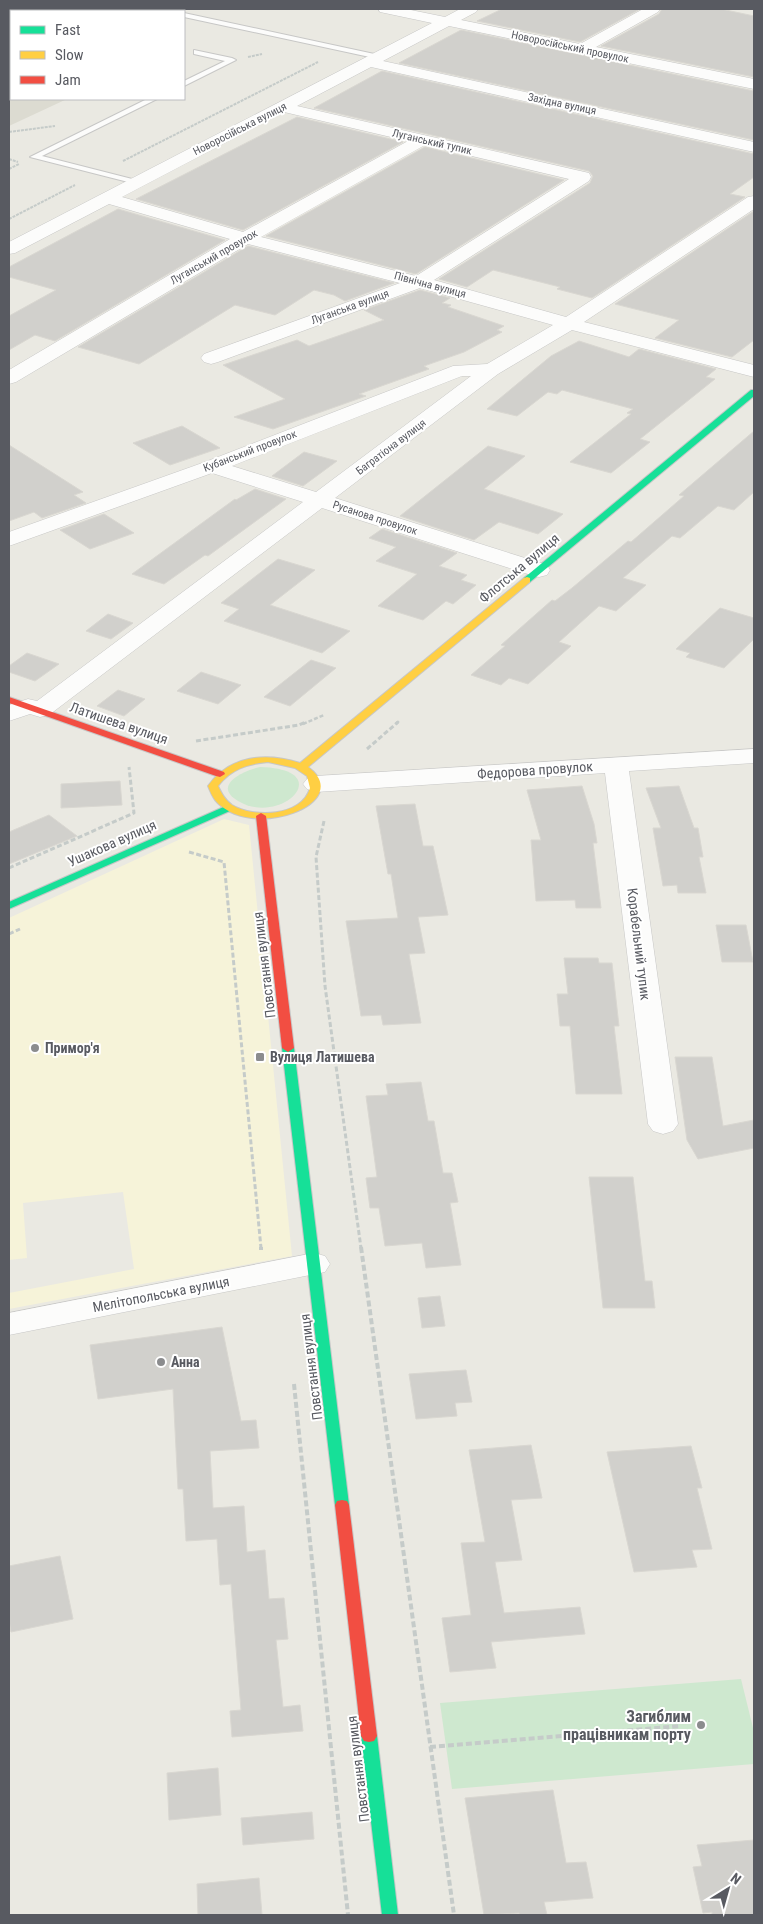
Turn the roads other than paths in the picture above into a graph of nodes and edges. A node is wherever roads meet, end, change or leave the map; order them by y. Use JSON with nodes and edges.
{"nodes":[{"id":1,"x":386,"y":9,"type":"edge"},
{"id":2,"x":472,"y":9,"type":"edge"},
{"id":3,"x":652,"y":9,"type":"edge"},
{"id":4,"x":185,"y":15,"type":"edge"},
{"id":5,"x":447,"y":22,"type":"junction"},
{"id":6,"x":582,"y":49,"type":"junction"},
{"id":7,"x":196,"y":52,"type":"dead end"},
{"id":8,"x":374,"y":59,"type":"junction"},
{"id":9,"x":754,"y":66,"type":"edge"},
{"id":10,"x":732,"y":80,"type":"junction"},
{"id":11,"x":185,"y":84,"type":"edge"},
{"id":12,"x":754,"y":84,"type":"edge"},
{"id":13,"x":151,"y":100,"type":"edge"},
{"id":14,"x":282,"y":107,"type":"junction"},
{"id":15,"x":422,"y":140,"type":"junction"},
{"id":16,"x":754,"y":147,"type":"edge"},
{"id":17,"x":583,"y":177,"type":"joint"},
{"id":18,"x":136,"y":183,"type":"junction"},
{"id":19,"x":107,"y":198,"type":"junction"},
{"id":20,"x":754,"y":200,"type":"edge"},
{"id":21,"x":245,"y":238,"type":"junction"},
{"id":22,"x":9,"y":249,"type":"edge"},
{"id":23,"x":419,"y":282,"type":"junction"},
{"id":24,"x":569,"y":324,"type":"junction"},
{"id":25,"x":211,"y":358,"type":"dead end"},
{"id":26,"x":491,"y":370,"type":"junction"},
{"id":27,"x":754,"y":372,"type":"edge"},
{"id":28,"x":9,"y":378,"type":"edge"},
{"id":29,"x":754,"y":392,"type":"edge"},
{"id":30,"x":212,"y":466,"type":"junction"},
{"id":31,"x":319,"y":500,"type":"junction"},
{"id":32,"x":9,"y":539,"type":"edge"},
{"id":33,"x":539,"y":570,"type":"junction"},
{"id":34,"x":21,"y":708,"type":"edge"},
{"id":35,"x":754,"y":756,"type":"edge"},
{"id":36,"x":616,"y":764,"type":"junction"},
{"id":37,"x":220,"y":774,"type":"junction"},
{"id":38,"x":309,"y":776,"type":"junction"},
{"id":39,"x":228,"y":808,"type":"junction"},
{"id":40,"x":261,"y":816,"type":"junction"},
{"id":41,"x":9,"y":906,"type":"edge"},
{"id":42,"x":662,"y":1124,"type":"dead end"},
{"id":43,"x":314,"y":1264,"type":"junction"},
{"id":44,"x":9,"y":1324,"type":"edge"},
{"id":45,"x":390,"y":1915,"type":"edge"}],
"edges":[{"from":1,"to":5,"type":"street","name":"Новоросійський провулок"},
{"from":2,"to":5,"type":"street","name":"Новоросійська вулиця"},
{"from":3,"to":6,"type":"street"},
{"from":4,"to":8,"type":"lane"},
{"from":5,"to":6,"type":"street","name":"Новоросійський провулок"},
{"from":5,"to":8,"type":"street","name":"Новоросійська вулиця"},
{"from":6,"to":10,"type":"street","name":"Новоросійський провулок"},
{"from":7,"to":11,"type":"lane"},
{"from":8,"to":14,"type":"street","name":"Новоросійська вулиця"},
{"from":8,"to":16,"type":"street","name":"Західна вулиця"},
{"from":9,"to":10,"type":"street"},
{"from":10,"to":12,"type":"street","name":"Новоросійський провулок"},
{"from":13,"to":18,"type":"lane"},
{"from":14,"to":15,"type":"street","name":"Луганський тупик"},
{"from":14,"to":18,"type":"street","name":"Новоросійська вулиця"},
{"from":15,"to":17,"type":"street","name":"Луганський тупик"},
{"from":15,"to":21,"type":"street","name":"Луганський провулок"},
{"from":17,"to":23,"type":"street","name":"Луганська вулиця"},
{"from":18,"to":19,"type":"street","name":"Новоросійська вулиця"},
{"from":19,"to":21,"type":"street","name":"Північна вулиця"},
{"from":19,"to":22,"type":"street","name":"Новоросійська вулиця"},
{"from":20,"to":24,"type":"street","name":"Багратіона вулиця"},
{"from":21,"to":23,"type":"street","name":"Північна вулиця"},
{"from":21,"to":28,"type":"street","name":"Луганський провулок"},
{"from":23,"to":24,"type":"street","name":"Північна вулиця"},
{"from":23,"to":25,"type":"street","name":"Луганська вулиця"},
{"from":24,"to":26,"type":"street","name":"Багратіона вулиця"},
{"from":24,"to":27,"type":"street","name":"Північна вулиця"},
{"from":26,"to":30,"type":"street","name":"Кубанський провулок"},
{"from":26,"to":31,"type":"street","name":"Багратіона вулиця"},
{"from":29,"to":33,"type":"street","name":"Флотська вулиця"},
{"from":30,"to":31,"type":"street","name":"Русанова провулок"},
{"from":30,"to":32,"type":"street","name":"Кубанський провулок"},
{"from":31,"to":33,"type":"street","name":"Русанова провулок"},
{"from":31,"to":34,"type":"street","name":"Багратіона вулиця"},
{"from":33,"to":38,"type":"street","name":"Флотська вулиця"},
{"from":34,"to":37,"type":"street","name":"Латишева вулиця"},
{"from":35,"to":36,"type":"street","name":"Федорова провулок"},
{"from":36,"to":38,"type":"street","name":"Федорова провулок"},
{"from":36,"to":42,"type":"street","name":"Корабельний тупик"},
{"from":37,"to":38,"type":"street"},
{"from":37,"to":39,"type":"street"},
{"from":38,"to":40,"type":"street"},
{"from":39,"to":40,"type":"street"},
{"from":39,"to":41,"type":"street","name":"Ушакова вулиця"},
{"from":40,"to":43,"type":"street","name":"Повстання вулиця"},
{"from":43,"to":44,"type":"street","name":"Мелітопольська вулиця"},
{"from":43,"to":45,"type":"street","name":"Повстання вулиця"}]}
